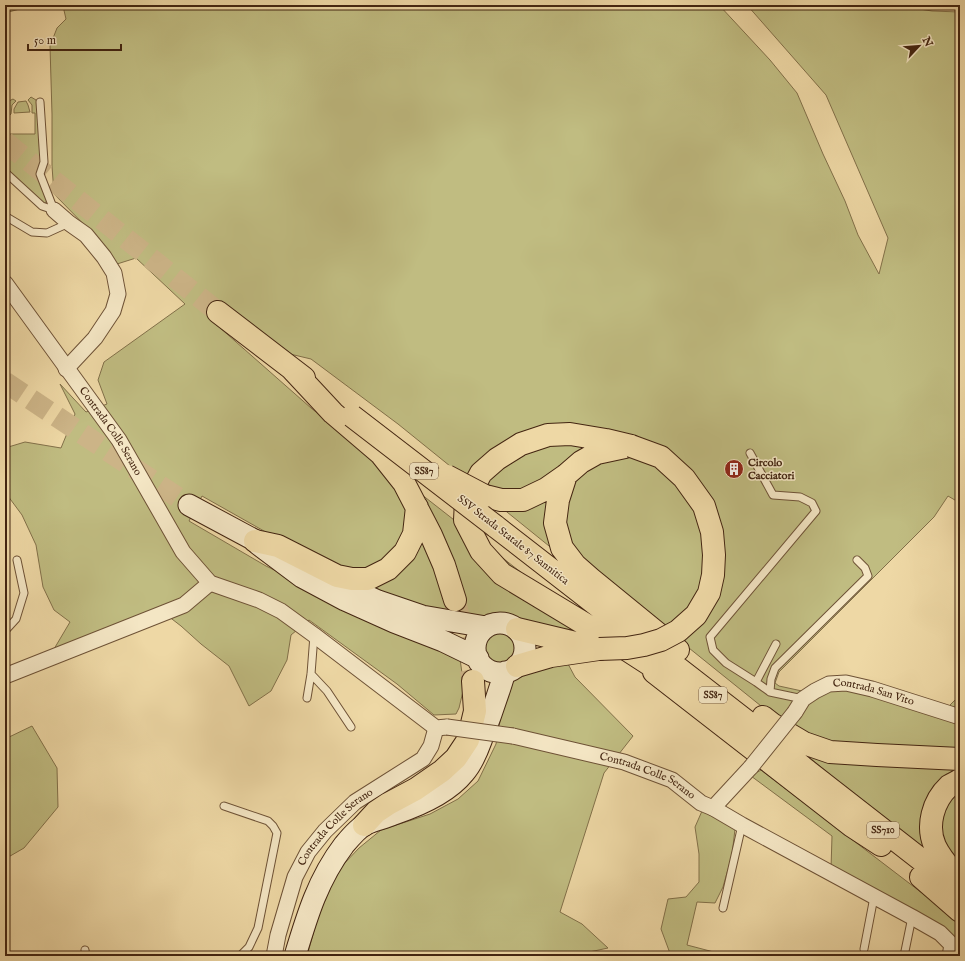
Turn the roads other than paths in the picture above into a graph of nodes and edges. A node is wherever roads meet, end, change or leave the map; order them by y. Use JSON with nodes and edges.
{"nodes":[{"id":1,"x":40,"y":102,"type":"dead end"},
{"id":2,"x":5,"y":172,"type":"edge"},
{"id":3,"x":54,"y":210,"type":"junction"},
{"id":4,"x":5,"y":216,"type":"edge"},
{"id":5,"x":69,"y":223,"type":"junction"},
{"id":6,"x":5,"y":283,"type":"edge"},
{"id":7,"x":218,"y":312,"type":"tunnel mouth"},
{"id":8,"x":66,"y":369,"type":"junction"},
{"id":9,"x":292,"y":369,"type":"junction"},
{"id":10,"x":352,"y":416,"type":"junction"},
{"id":11,"x":631,"y":446,"type":"junction"},
{"id":12,"x":750,"y":453,"type":"dead end"},
{"id":13,"x":566,"y":475,"type":"junction"},
{"id":14,"x":189,"y":504,"type":"tunnel mouth"},
{"id":15,"x":417,"y":507,"type":"junction"},
{"id":16,"x":255,"y":541,"type":"junction"},
{"id":17,"x":17,"y":560,"type":"dead end"},
{"id":18,"x":857,"y":560,"type":"dead end"},
{"id":19,"x":591,"y":579,"type":"junction"},
{"id":20,"x":210,"y":582,"type":"junction"},
{"id":21,"x":455,"y":600,"type":"tunnel mouth"},
{"id":22,"x":486,"y":627,"type":"junction"},
{"id":23,"x":518,"y":630,"type":"junction"},
{"id":24,"x":5,"y":631,"type":"edge"},
{"id":25,"x":314,"y":635,"type":"junction"},
{"id":26,"x":617,"y":642,"type":"junction"},
{"id":27,"x":776,"y":644,"type":"dead end"},
{"id":28,"x":676,"y":666,"type":"junction"},
{"id":29,"x":478,"y":668,"type":"junction"},
{"id":30,"x":511,"y":669,"type":"junction"},
{"id":31,"x":311,"y":674,"type":"junction"},
{"id":32,"x":5,"y":676,"type":"edge"},
{"id":33,"x":756,"y":682,"type":"junction"},
{"id":34,"x":770,"y":692,"type":"junction"},
{"id":35,"x":307,"y":698,"type":"dead end"},
{"id":36,"x":739,"y":698,"type":"junction"},
{"id":37,"x":803,"y":699,"type":"junction"},
{"id":38,"x":960,"y":717,"type":"edge"},
{"id":39,"x":750,"y":724,"type":"junction"},
{"id":40,"x":488,"y":725,"type":"junction"},
{"id":41,"x":351,"y":727,"type":"dead end"},
{"id":42,"x":441,"y":727,"type":"junction"},
{"id":43,"x":960,"y":759,"type":"edge"},
{"id":44,"x":806,"y":770,"type":"junction"},
{"id":45,"x":960,"y":780,"type":"edge"},
{"id":46,"x":224,"y":806,"type":"dead end"},
{"id":47,"x":713,"y":808,"type":"junction"},
{"id":48,"x":364,"y":825,"type":"junction"},
{"id":49,"x":742,"y":825,"type":"junction"},
{"id":50,"x":889,"y":850,"type":"junction"},
{"id":51,"x":960,"y":880,"type":"edge"},
{"id":52,"x":960,"y":890,"type":"edge"},
{"id":53,"x":874,"y":897,"type":"junction"},
{"id":54,"x":723,"y":908,"type":"dead end"},
{"id":55,"x":960,"y":911,"type":"edge"},
{"id":56,"x":912,"y":917,"type":"junction"},
{"id":57,"x":864,"y":949,"type":"dead end"},
{"id":58,"x":240,"y":956,"type":"edge"},
{"id":59,"x":274,"y":956,"type":"edge"},
{"id":60,"x":296,"y":956,"type":"edge"},
{"id":61,"x":904,"y":956,"type":"edge"},
{"id":62,"x":950,"y":956,"type":"edge"}],
"edges":[{"from":1,"to":3,"type":"lane"},
{"from":2,"to":3,"type":"lane"},
{"from":3,"to":5,"type":"street"},
{"from":4,"to":5,"type":"lane"},
{"from":5,"to":8,"type":"street"},
{"from":6,"to":8,"type":"street","name":"Contrada Colle Serano"},
{"from":7,"to":9,"type":"main road","name":"SSV Strada Statale 87 Sannitica","number":"SS87"},
{"from":8,"to":20,"type":"street","name":"Contrada Colle Serano"},
{"from":9,"to":10,"type":"main road","name":"SSV Strada Statale 87 Sannitica","number":"SS87"},
{"from":9,"to":15,"type":"main road"},
{"from":10,"to":13,"type":"main road","bridge":true},
{"from":10,"to":26,"type":"main road","name":"SSV Strada Statale 87 Sannitica","number":"SS87","bridge":true},
{"from":11,"to":13,"type":"main road"},
{"from":11,"to":26,"type":"main road","bridge":true},
{"from":11,"to":26,"type":"main road"},
{"from":12,"to":33,"type":"lane"},
{"from":13,"to":19,"type":"main road"},
{"from":14,"to":16,"type":"main road"},
{"from":15,"to":16,"type":"main road"},
{"from":15,"to":21,"type":"main road"},
{"from":16,"to":22,"type":"main road"},
{"from":16,"to":29,"type":"main road"},
{"from":17,"to":24,"type":"lane"},
{"from":18,"to":34,"type":"lane"},
{"from":19,"to":26,"type":"main road"},
{"from":19,"to":36,"type":"main road"},
{"from":20,"to":25,"type":"street","name":"Contrada Colle Serano"},
{"from":20,"to":32,"type":"street"},
{"from":22,"to":23,"type":"main road"},
{"from":22,"to":29,"type":"main road"},
{"from":23,"to":26,"type":"main road"},
{"from":23,"to":30,"type":"main road"},
{"from":25,"to":31,"type":"lane"},
{"from":25,"to":42,"type":"street","name":"Contrada Colle Serano"},
{"from":26,"to":28,"type":"main road","name":"SSV Strada Statale 87 Sannitica","number":"SS87"},
{"from":26,"to":30,"type":"main road"},
{"from":26,"to":39,"type":"main road"},
{"from":26,"to":50,"type":"main road"},
{"from":27,"to":33,"type":"lane"},
{"from":28,"to":36,"type":"main road"},
{"from":28,"to":39,"type":"main road","name":"SSV Strada Statale 87 Sannitica","number":"SS87"},
{"from":29,"to":30,"type":"main road"},
{"from":29,"to":40,"type":"main road"},
{"from":29,"to":48,"type":"main road"},
{"from":30,"to":40,"type":"main road"},
{"from":31,"to":35,"type":"lane"},
{"from":31,"to":41,"type":"lane"},
{"from":33,"to":34,"type":"lane"},
{"from":34,"to":37,"type":"lane"},
{"from":36,"to":43,"type":"main road"},
{"from":37,"to":38,"type":"street","name":"Contrada San Vito"},
{"from":37,"to":47,"type":"street","name":"Contrada San Vito","bridge":true},
{"from":39,"to":44,"type":"main road","name":"SSV Strada Statale 87 Sannitica","number":"SS87"},
{"from":40,"to":48,"type":"main road"},
{"from":42,"to":47,"type":"street","name":"Contrada Colle Serano","bridge":true},
{"from":42,"to":59,"type":"street","name":"Contrada Colle Serano"},
{"from":44,"to":50,"type":"main road"},
{"from":44,"to":52,"type":"main road","number":"SS710"},
{"from":45,"to":51,"type":"main road"},
{"from":46,"to":58,"type":"lane"},
{"from":47,"to":49,"type":"street","name":"Contrada Colle Serano"},
{"from":48,"to":60,"type":"main road"},
{"from":49,"to":53,"type":"street","name":"Contrada Colle Serano"},
{"from":49,"to":54,"type":"lane"},
{"from":50,"to":55,"type":"main road"},
{"from":53,"to":56,"type":"street","name":"Contrada Colle Serano"},
{"from":53,"to":57,"type":"lane"},
{"from":56,"to":61,"type":"lane"},
{"from":56,"to":62,"type":"street","name":"Contrada Colle Serano"}]}
